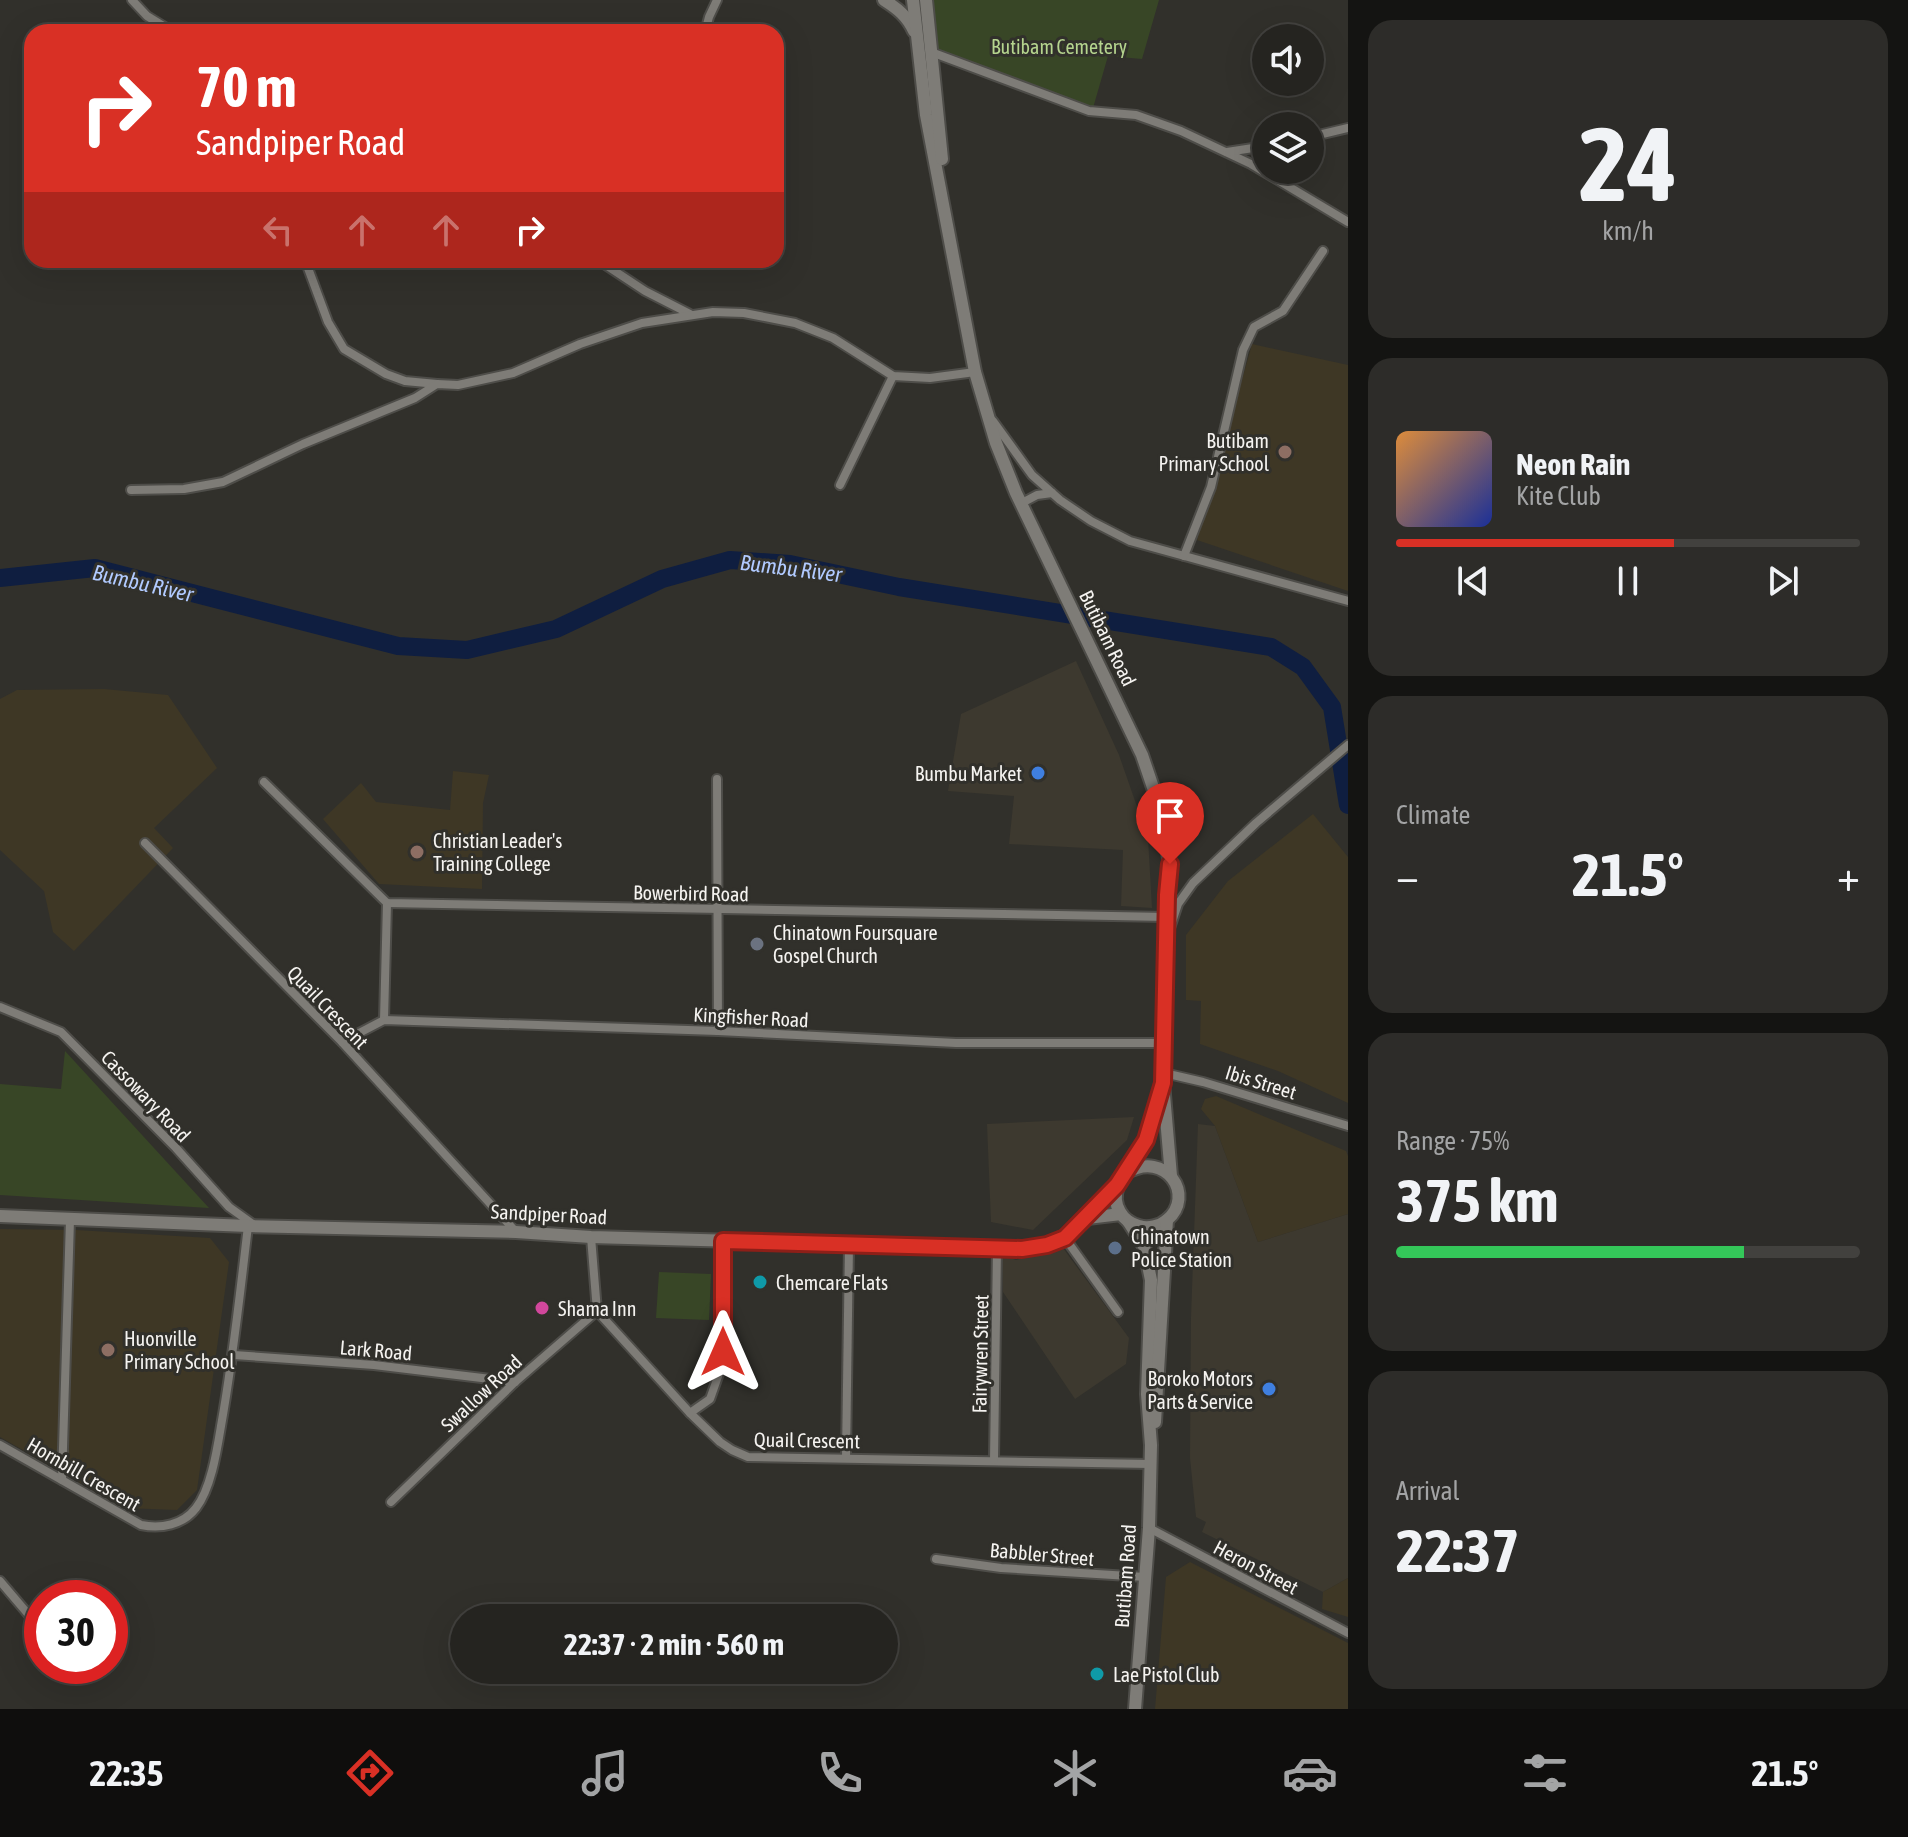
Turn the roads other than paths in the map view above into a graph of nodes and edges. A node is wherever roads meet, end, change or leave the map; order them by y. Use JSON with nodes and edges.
{"nodes":[{"id":1,"x":132,"y":0,"type":"edge"},
{"id":2,"x":717,"y":0,"type":"edge"},
{"id":3,"x":884,"y":0,"type":"edge"},
{"id":4,"x":894,"y":0,"type":"edge"},
{"id":5,"x":913,"y":5,"type":"edge"},
{"id":6,"x":927,"y":7,"type":"edge"},
{"id":7,"x":160,"y":24,"type":"edge"},
{"id":8,"x":707,"y":24,"type":"edge"},
{"id":9,"x":925,"y":48,"type":"junction"},
{"id":10,"x":1348,"y":128,"type":"edge"},
{"id":11,"x":1324,"y":134,"type":"edge"},
{"id":12,"x":1252,"y":148,"type":"edge"},
{"id":13,"x":1226,"y":152,"type":"junction"},
{"id":14,"x":1348,"y":222,"type":"edge"},
{"id":15,"x":1323,"y":251,"type":"dead end"},
{"id":16,"x":308,"y":268,"type":"edge"},
{"id":17,"x":610,"y":268,"type":"edge"},
{"id":18,"x":692,"y":315,"type":"junction"},
{"id":19,"x":975,"y":372,"type":"junction"},
{"id":20,"x":893,"y":376,"type":"junction"},
{"id":21,"x":437,"y":384,"type":"junction"},
{"id":22,"x":986,"y":410,"type":"junction"},
{"id":23,"x":840,"y":485,"type":"dead end"},
{"id":24,"x":131,"y":490,"type":"dead end"},
{"id":25,"x":1052,"y":493,"type":"junction"},
{"id":26,"x":1020,"y":504,"type":"junction"},
{"id":27,"x":1184,"y":556,"type":"junction"},
{"id":28,"x":1348,"y":601,"type":"edge"},
{"id":29,"x":1348,"y":745,"type":"edge"},
{"id":30,"x":717,"y":779,"type":"dead end"},
{"id":31,"x":264,"y":782,"type":"dead end"},
{"id":32,"x":145,"y":843,"type":"dead end"},
{"id":33,"x":387,"y":903,"type":"junction"},
{"id":34,"x":716,"y":909,"type":"junction"},
{"id":35,"x":1167,"y":917,"type":"junction"},
{"id":36,"x":1166,"y":940,"type":"junction"},
{"id":37,"x":0,"y":1007,"type":"edge"},
{"id":38,"x":384,"y":1020,"type":"junction"},
{"id":39,"x":718,"y":1031,"type":"junction"},
{"id":40,"x":342,"y":1042,"type":"junction"},
{"id":41,"x":1165,"y":1043,"type":"junction"},
{"id":42,"x":1163,"y":1078,"type":"junction"},
{"id":43,"x":1348,"y":1126,"type":"edge"},
{"id":44,"x":1126,"y":1173,"type":"junction"},
{"id":45,"x":1171,"y":1176,"type":"junction"},
{"id":46,"x":1117,"y":1185,"type":"junction"},
{"id":47,"x":0,"y":1216,"type":"edge"},
{"id":48,"x":1087,"y":1218,"type":"junction"},
{"id":49,"x":1124,"y":1218,"type":"junction"},
{"id":50,"x":70,"y":1220,"type":"junction"},
{"id":51,"x":1167,"y":1220,"type":"junction"},
{"id":52,"x":252,"y":1226,"type":"junction"},
{"id":53,"x":516,"y":1232,"type":"junction"},
{"id":54,"x":591,"y":1237,"type":"junction"},
{"id":55,"x":1065,"y":1238,"type":"junction"},
{"id":56,"x":723,"y":1241,"type":"junction"},
{"id":57,"x":849,"y":1244,"type":"junction"},
{"id":58,"x":997,"y":1248,"type":"junction"},
{"id":59,"x":597,"y":1311,"type":"junction"},
{"id":60,"x":1118,"y":1312,"type":"dead end"},
{"id":61,"x":234,"y":1355,"type":"junction"},
{"id":62,"x":515,"y":1382,"type":"junction"},
{"id":63,"x":690,"y":1413,"type":"junction"},
{"id":64,"x":0,"y":1445,"type":"edge"},
{"id":65,"x":1151,"y":1445,"type":"junction"},
{"id":66,"x":846,"y":1457,"type":"junction"},
{"id":67,"x":994,"y":1460,"type":"junction"},
{"id":68,"x":1151,"y":1464,"type":"junction"},
{"id":69,"x":62,"y":1480,"type":"junction"},
{"id":70,"x":391,"y":1502,"type":"dead end"},
{"id":71,"x":1149,"y":1528,"type":"junction"},
{"id":72,"x":936,"y":1559,"type":"dead end"},
{"id":73,"x":1145,"y":1577,"type":"junction"},
{"id":74,"x":0,"y":1581,"type":"edge"},
{"id":75,"x":24,"y":1609,"type":"edge"},
{"id":76,"x":1348,"y":1633,"type":"edge"},
{"id":77,"x":1135,"y":1709,"type":"edge"}],
"edges":[{"from":1,"to":7,"type":"street"},
{"from":2,"to":8,"type":"street"},
{"from":3,"to":9,"type":"main road"},
{"from":4,"to":5,"type":"main road","name":"Butibam Road"},
{"from":5,"to":6,"type":"main road","name":"Butibam Road"},
{"from":5,"to":9,"type":"main road","name":"Butibam Road"},
{"from":6,"to":9,"type":"main road","name":"Butibam Road"},
{"from":9,"to":13,"type":"street"},
{"from":9,"to":19,"type":"main road","name":"Butibam Road"},
{"from":10,"to":11,"type":"street"},
{"from":12,"to":13,"type":"street"},
{"from":13,"to":14,"type":"street"},
{"from":15,"to":27,"type":"street"},
{"from":16,"to":21,"type":"street"},
{"from":17,"to":18,"type":"street"},
{"from":18,"to":20,"type":"street"},
{"from":18,"to":21,"type":"street"},
{"from":19,"to":20,"type":"street"},
{"from":19,"to":22,"type":"main road","name":"Butibam Road"},
{"from":20,"to":23,"type":"street"},
{"from":21,"to":24,"type":"street"},
{"from":22,"to":25,"type":"street"},
{"from":22,"to":26,"type":"main road","name":"Butibam Road"},
{"from":25,"to":26,"type":"street"},
{"from":25,"to":27,"type":"street"},
{"from":26,"to":35,"type":"main road","name":"Butibam Road"},
{"from":27,"to":28,"type":"street"},
{"from":29,"to":36,"type":"street"},
{"from":30,"to":34,"type":"street"},
{"from":31,"to":33,"type":"street"},
{"from":32,"to":40,"type":"street","name":"Quail Crescent"},
{"from":33,"to":34,"type":"street","name":"Bowerbird Road"},
{"from":33,"to":38,"type":"street"},
{"from":34,"to":35,"type":"street","name":"Bowerbird Road"},
{"from":34,"to":39,"type":"street"},
{"from":35,"to":36,"type":"main road","name":"Butibam Road"},
{"from":36,"to":41,"type":"main road","name":"Butibam Road"},
{"from":37,"to":52,"type":"street","name":"Cassowary Road"},
{"from":38,"to":39,"type":"street","name":"Kingfisher Road"},
{"from":38,"to":40,"type":"street","name":"Kingfisher Road"},
{"from":39,"to":41,"type":"street","name":"Kingfisher Road"},
{"from":40,"to":53,"type":"street","name":"Quail Crescent"},
{"from":41,"to":42,"type":"main road","name":"Butibam Road"},
{"from":42,"to":43,"type":"street","name":"Ibis Street"},
{"from":42,"to":44,"type":"main road","name":"Butibam Road"},
{"from":42,"to":45,"type":"main road","name":"Butibam Road"},
{"from":44,"to":45,"type":"main road"},
{"from":44,"to":46,"type":"main road"},
{"from":45,"to":51,"type":"main road"},
{"from":46,"to":48,"type":"main road","name":"Sandpiper Road"},
{"from":46,"to":49,"type":"main road"},
{"from":47,"to":50,"type":"main road","name":"Sandpiper Road"},
{"from":48,"to":49,"type":"main road"},
{"from":48,"to":55,"type":"main road","name":"Sandpiper Road"},
{"from":49,"to":51,"type":"main road"},
{"from":49,"to":65,"type":"main road","name":"Butibam Road"},
{"from":50,"to":52,"type":"main road","name":"Sandpiper Road"},
{"from":50,"to":69,"type":"street"},
{"from":51,"to":65,"type":"main road","name":"Butibam Road"},
{"from":52,"to":53,"type":"main road","name":"Sandpiper Road"},
{"from":52,"to":61,"type":"street","name":"Hornbill Crescent"},
{"from":53,"to":54,"type":"main road","name":"Sandpiper Road"},
{"from":54,"to":56,"type":"main road","name":"Sandpiper Road"},
{"from":54,"to":59,"type":"street"},
{"from":55,"to":58,"type":"main road","name":"Sandpiper Road"},
{"from":55,"to":60,"type":"street"},
{"from":56,"to":57,"type":"main road","name":"Sandpiper Road"},
{"from":56,"to":63,"type":"street"},
{"from":57,"to":58,"type":"main road","name":"Sandpiper Road"},
{"from":57,"to":66,"type":"street"},
{"from":58,"to":67,"type":"street","name":"Fairywren Street"},
{"from":59,"to":62,"type":"street","name":"Swallow Road"},
{"from":59,"to":63,"type":"street","name":"Quail Crescent"},
{"from":61,"to":62,"type":"street","name":"Lark Road"},
{"from":61,"to":69,"type":"street","name":"Hornbill Crescent"},
{"from":62,"to":70,"type":"street","name":"Swallow Road"},
{"from":63,"to":66,"type":"street","name":"Quail Crescent"},
{"from":64,"to":69,"type":"street","name":"Hornbill Crescent"},
{"from":65,"to":68,"type":"main road","name":"Butibam Road"},
{"from":66,"to":67,"type":"street","name":"Quail Crescent"},
{"from":67,"to":68,"type":"street","name":"Quail Crescent"},
{"from":68,"to":71,"type":"main road","name":"Butibam Road"},
{"from":71,"to":73,"type":"main road","name":"Butibam Road"},
{"from":71,"to":76,"type":"street","name":"Heron Street"},
{"from":72,"to":73,"type":"street","name":"Babbler Street"},
{"from":73,"to":77,"type":"main road","name":"Butibam Road"},
{"from":74,"to":75,"type":"street"}]}
